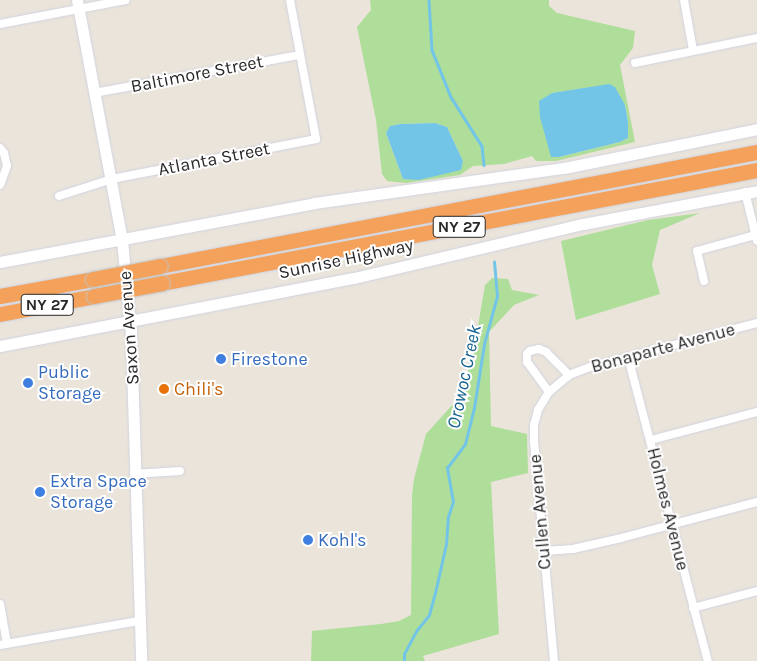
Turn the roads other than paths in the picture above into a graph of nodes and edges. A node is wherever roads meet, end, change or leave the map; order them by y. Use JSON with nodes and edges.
{"nodes":[{"id":1,"x":126,"y":0,"type":"edge"},
{"id":2,"x":290,"y":0,"type":"edge"},
{"id":3,"x":684,"y":0,"type":"edge"},
{"id":4,"x":77,"y":5,"type":"edge"},
{"id":5,"x":0,"y":24,"type":"edge"},
{"id":6,"x":757,"y":38,"type":"edge"},
{"id":7,"x":694,"y":50,"type":"junction"},
{"id":8,"x":300,"y":55,"type":"junction"},
{"id":9,"x":635,"y":63,"type":"dead end"},
{"id":10,"x":94,"y":93,"type":"junction"},
{"id":11,"x":757,"y":129,"type":"edge"},
{"id":12,"x":757,"y":144,"type":"edge"},
{"id":13,"x":0,"y":148,"type":"edge"},
{"id":14,"x":757,"y":152,"type":"edge"},
{"id":15,"x":701,"y":163,"type":"junction"},
{"id":16,"x":757,"y":170,"type":"edge"},
{"id":17,"x":112,"y":179,"type":"junction"},
{"id":18,"x":0,"y":185,"type":"edge"},
{"id":19,"x":751,"y":192,"type":"edge"},
{"id":20,"x":58,"y":196,"type":"dead end"},
{"id":21,"x":756,"y":238,"type":"edge"},
{"id":22,"x":122,"y":240,"type":"junction"},
{"id":23,"x":0,"y":262,"type":"edge"},
{"id":24,"x":704,"y":281,"type":"dead end"},
{"id":25,"x":0,"y":296,"type":"edge"},
{"id":26,"x":0,"y":314,"type":"edge"},
{"id":27,"x":130,"y":321,"type":"junction"},
{"id":28,"x":757,"y":323,"type":"edge"},
{"id":29,"x":0,"y":346,"type":"edge"},
{"id":30,"x":628,"y":357,"type":"junction"},
{"id":31,"x":569,"y":375,"type":"junction"},
{"id":32,"x":549,"y":392,"type":"junction"},
{"id":33,"x":757,"y":412,"type":"edge"},
{"id":34,"x":651,"y":440,"type":"junction"},
{"id":35,"x":180,"y":471,"type":"dead end"},
{"id":36,"x":134,"y":474,"type":"junction"},
{"id":37,"x":757,"y":502,"type":"edge"},
{"id":38,"x":672,"y":524,"type":"junction"},
{"id":39,"x":545,"y":551,"type":"junction"},
{"id":40,"x":757,"y":592,"type":"edge"},
{"id":41,"x":0,"y":604,"type":"edge"},
{"id":42,"x":693,"y":608,"type":"junction"},
{"id":43,"x":139,"y":621,"type":"junction"},
{"id":44,"x":4,"y":644,"type":"edge"},
{"id":45,"x":141,"y":661,"type":"edge"},
{"id":46,"x":554,"y":661,"type":"edge"},
{"id":47,"x":708,"y":661,"type":"edge"}],
"edges":[{"from":1,"to":4,"type":"street"},
{"from":2,"to":8,"type":"street"},
{"from":3,"to":7,"type":"street"},
{"from":4,"to":5,"type":"street"},
{"from":4,"to":10,"type":"main road","name":"Saxon Avenue"},
{"from":6,"to":7,"type":"street"},
{"from":7,"to":9,"type":"street"},
{"from":8,"to":10,"type":"street","name":"Baltimore Street"},
{"from":8,"to":17,"type":"street","name":"Atlanta Street"},
{"from":10,"to":17,"type":"main road","name":"Saxon Avenue"},
{"from":11,"to":22,"type":"main road"},
{"from":12,"to":15,"type":"highway"},
{"from":13,"to":18,"type":"street"},
{"from":14,"to":15,"type":"highway","name":"Sunrise Highway","number":"NY 27"},
{"from":15,"to":25,"type":"highway","name":"Sunrise Highway","number":"NY 27","bridge":true},
{"from":16,"to":26,"type":"highway","name":"Sunrise Highway","number":"NY 27","bridge":true},
{"from":17,"to":20,"type":"street","name":"Atlanta Street"},
{"from":17,"to":22,"type":"main road","name":"Saxon Avenue"},
{"from":19,"to":21,"type":"street"},
{"from":19,"to":27,"type":"main road","name":"Sunrise Highway"},
{"from":21,"to":24,"type":"street"},
{"from":22,"to":23,"type":"main road"},
{"from":22,"to":27,"type":"main road","name":"Saxon Avenue"},
{"from":27,"to":29,"type":"main road","name":"Sunrise Highway"},
{"from":27,"to":36,"type":"main road","name":"Saxon Avenue"},
{"from":28,"to":30,"type":"street","name":"Bonaparte Avenue"},
{"from":30,"to":31,"type":"street","name":"Bonaparte Avenue"},
{"from":30,"to":34,"type":"street","name":"Holmes Avenue"},
{"from":31,"to":32,"type":"street","name":"Cullen Avenue"},
{"from":31,"to":32,"type":"street"},
{"from":32,"to":39,"type":"street","name":"Cullen Avenue"},
{"from":33,"to":34,"type":"street"},
{"from":34,"to":38,"type":"street","name":"Holmes Avenue"},
{"from":35,"to":36,"type":"street"},
{"from":36,"to":43,"type":"main road","name":"Saxon Avenue"},
{"from":37,"to":38,"type":"street"},
{"from":38,"to":39,"type":"street"},
{"from":38,"to":42,"type":"street","name":"Holmes Avenue"},
{"from":39,"to":46,"type":"street","name":"Cullen Avenue"},
{"from":40,"to":42,"type":"street"},
{"from":41,"to":44,"type":"street"},
{"from":42,"to":47,"type":"street","name":"Holmes Avenue"},
{"from":43,"to":44,"type":"street"},
{"from":43,"to":45,"type":"main road","name":"Saxon Avenue"}]}
